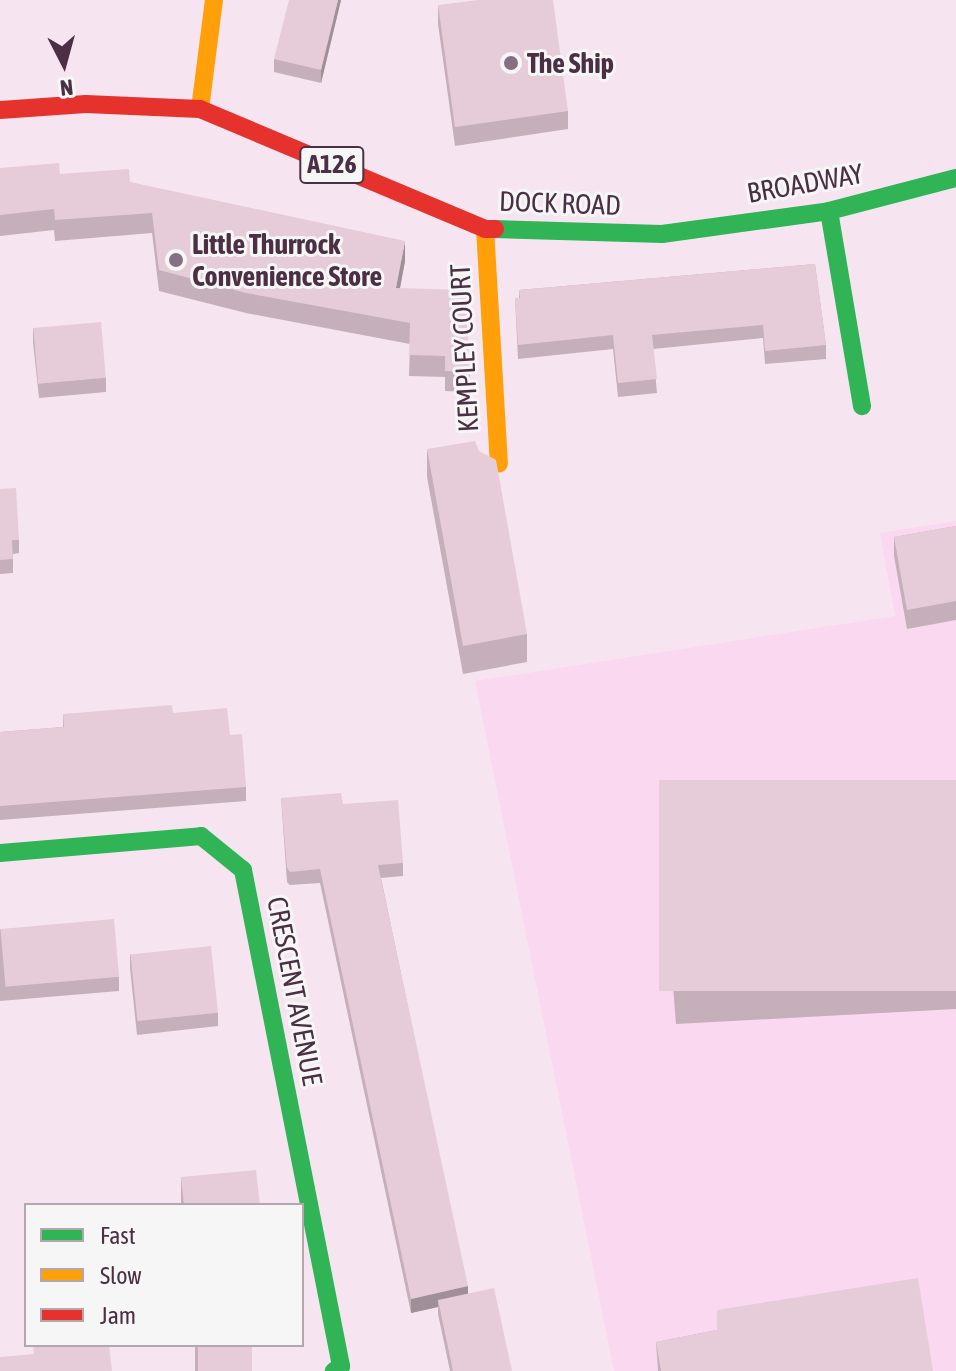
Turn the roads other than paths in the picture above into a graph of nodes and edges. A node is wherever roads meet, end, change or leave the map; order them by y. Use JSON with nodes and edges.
{"nodes":[{"id":1,"x":214,"y":0,"type":"edge"},
{"id":2,"x":200,"y":109,"type":"junction"},
{"id":3,"x":0,"y":110,"type":"edge"},
{"id":4,"x":956,"y":178,"type":"edge"},
{"id":5,"x":829,"y":211,"type":"junction"},
{"id":6,"x":485,"y":229,"type":"junction"},
{"id":7,"x":662,"y":234,"type":"joint"},
{"id":8,"x":862,"y":406,"type":"dead end"},
{"id":9,"x":499,"y":464,"type":"edge"},
{"id":10,"x":0,"y":853,"type":"edge"},
{"id":11,"x":334,"y":1371,"type":"edge"}],
"edges":[{"from":1,"to":2,"type":"street"},
{"from":2,"to":3,"type":"street","name":"DOCK ROAD","number":"A126"},
{"from":2,"to":6,"type":"street","name":"DOCK ROAD","number":"A126"},
{"from":4,"to":5,"type":"street","name":"BROADWAY","number":"A126"},
{"from":5,"to":7,"type":"street","name":"BROADWAY","number":"A126"},
{"from":5,"to":8,"type":"street"},
{"from":6,"to":7,"type":"street","name":"DOCK ROAD","number":"A126"},
{"from":6,"to":9,"type":"street","name":"KEMPLEY COURT"},
{"from":10,"to":11,"type":"street","name":"CRESCENT AVENUE"}]}
